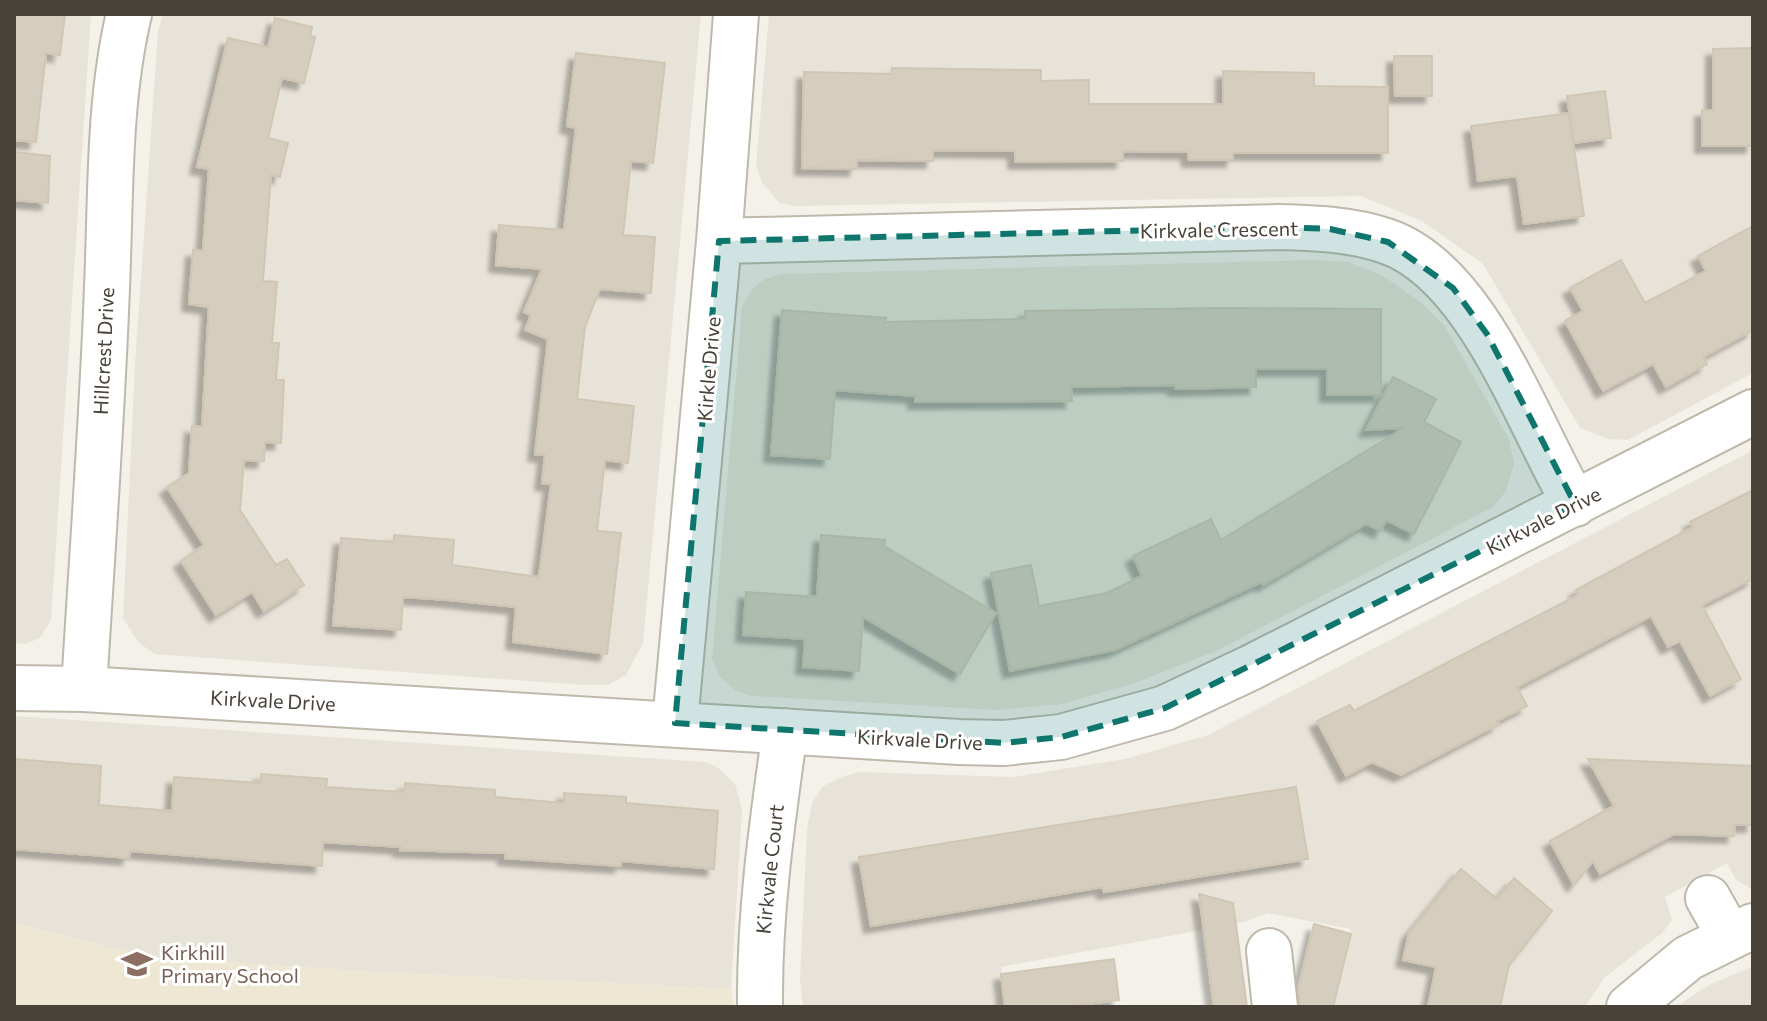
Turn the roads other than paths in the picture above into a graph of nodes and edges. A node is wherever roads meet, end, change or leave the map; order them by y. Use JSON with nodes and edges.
{"nodes":[{"id":1,"x":129,"y":14,"type":"edge"},
{"id":2,"x":736,"y":14,"type":"edge"},
{"id":3,"x":719,"y":241,"type":"junction"},
{"id":4,"x":1753,"y":412,"type":"edge"},
{"id":5,"x":1575,"y":504,"type":"junction"},
{"id":6,"x":14,"y":688,"type":"edge"},
{"id":7,"x":84,"y":689,"type":"junction"},
{"id":8,"x":675,"y":723,"type":"junction"},
{"id":9,"x":785,"y":731,"type":"junction"},
{"id":10,"x":1708,"y":898,"type":"dead end"},
{"id":11,"x":1742,"y":932,"type":"edge"},
{"id":12,"x":1269,"y":951,"type":"dead end"},
{"id":13,"x":760,"y":1007,"type":"edge"},
{"id":14,"x":1275,"y":1007,"type":"edge"},
{"id":15,"x":1629,"y":1007,"type":"edge"}],
"edges":[{"from":1,"to":7,"type":"street","name":"Hillcrest Drive"},
{"from":2,"to":3,"type":"street","name":"Kirkle Drive"},
{"from":3,"to":5,"type":"street","name":"Kirkvale Crescent"},
{"from":3,"to":8,"type":"street","name":"Kirkle Drive"},
{"from":4,"to":5,"type":"street","name":"Kirkvale Drive"},
{"from":5,"to":9,"type":"street","name":"Kirkvale Drive"},
{"from":6,"to":7,"type":"street","name":"Kirkvale Drive"},
{"from":7,"to":8,"type":"street","name":"Kirkvale Drive"},
{"from":8,"to":9,"type":"street","name":"Kirkvale Drive"},
{"from":9,"to":13,"type":"street","name":"Kirkvale Court"},
{"from":10,"to":11,"type":"street"},
{"from":11,"to":15,"type":"street"},
{"from":12,"to":14,"type":"street"}]}
